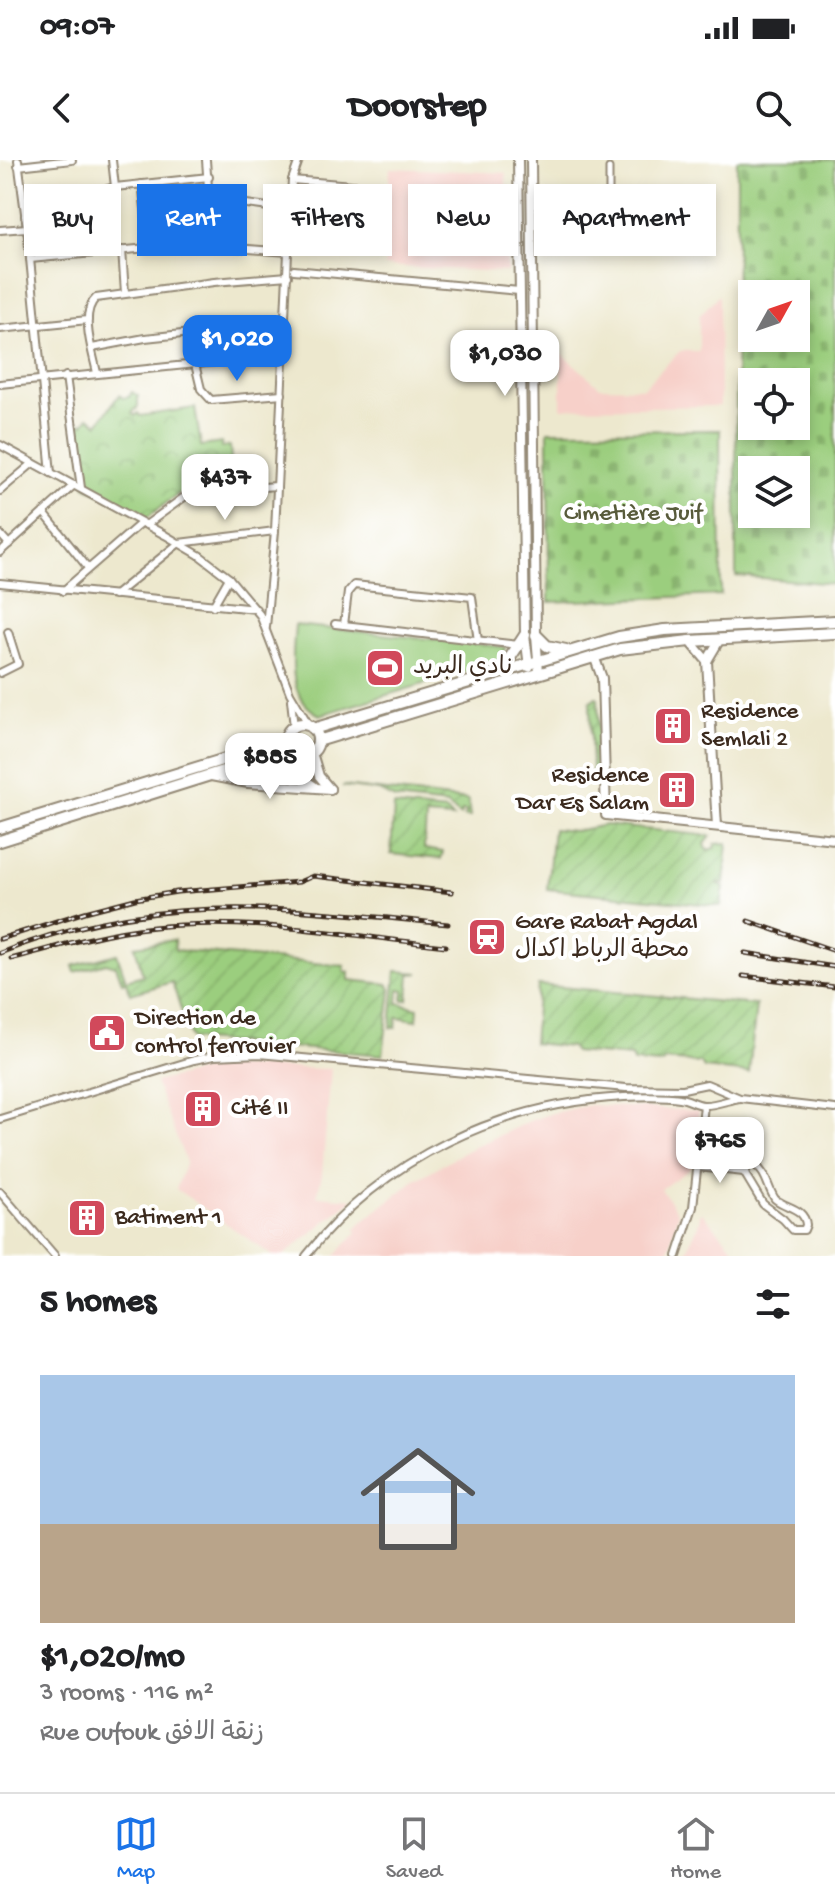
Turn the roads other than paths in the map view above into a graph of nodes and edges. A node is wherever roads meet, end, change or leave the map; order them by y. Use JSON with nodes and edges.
{"nodes":[{"id":1,"x":72,"y":160,"type":"edge"},
{"id":2,"x":112,"y":160,"type":"edge"},
{"id":3,"x":206,"y":160,"type":"edge"},
{"id":4,"x":299,"y":160,"type":"edge"},
{"id":5,"x":518,"y":160,"type":"edge"},
{"id":6,"x":531,"y":160,"type":"edge"},
{"id":7,"x":18,"y":163,"type":"edge"},
{"id":8,"x":609,"y":168,"type":"dead end"},
{"id":9,"x":209,"y":177,"type":"junction"},
{"id":10,"x":292,"y":180,"type":"junction"},
{"id":11,"x":115,"y":184,"type":"edge"},
{"id":12,"x":142,"y":184,"type":"edge"},
{"id":13,"x":209,"y":184,"type":"edge"},
{"id":14,"x":292,"y":184,"type":"edge"},
{"id":15,"x":340,"y":184,"type":"edge"},
{"id":16,"x":609,"y":184,"type":"edge"},
{"id":17,"x":24,"y":208,"type":"edge"},
{"id":18,"x":24,"y":228,"type":"edge"},
{"id":19,"x":0,"y":230,"type":"edge"},
{"id":20,"x":137,"y":249,"type":"edge"},
{"id":21,"x":122,"y":250,"type":"junction"},
{"id":22,"x":30,"y":256,"type":"edge"},
{"id":23,"x":289,"y":256,"type":"edge"},
{"id":24,"x":30,"y":259,"type":"junction"},
{"id":25,"x":291,"y":273,"type":"junction"},
{"id":26,"x":519,"y":291,"type":"junction"},
{"id":27,"x":125,"y":293,"type":"junction"},
{"id":28,"x":88,"y":320,"type":"junction"},
{"id":29,"x":285,"y":323,"type":"junction"},
{"id":30,"x":37,"y":324,"type":"junction"},
{"id":31,"x":0,"y":329,"type":"edge"},
{"id":32,"x":92,"y":348,"type":"junction"},
{"id":33,"x":284,"y":355,"type":"junction"},
{"id":34,"x":195,"y":364,"type":"junction"},
{"id":35,"x":97,"y":373,"type":"junction"},
{"id":36,"x":66,"y":376,"type":"junction"},
{"id":37,"x":41,"y":379,"type":"junction"},
{"id":38,"x":0,"y":384,"type":"edge"},
{"id":39,"x":282,"y":394,"type":"junction"},
{"id":40,"x":0,"y":445,"type":"edge"},
{"id":41,"x":33,"y":463,"type":"junction"},
{"id":42,"x":51,"y":473,"type":"junction"},
{"id":43,"x":77,"y":486,"type":"junction"},
{"id":44,"x":277,"y":486,"type":"junction"},
{"id":45,"x":0,"y":491,"type":"edge"},
{"id":46,"x":44,"y":513,"type":"junction"},
{"id":47,"x":143,"y":524,"type":"junction"},
{"id":48,"x":275,"y":531,"type":"junction"},
{"id":49,"x":0,"y":534,"type":"edge"},
{"id":50,"x":179,"y":543,"type":"junction"},
{"id":51,"x":9,"y":544,"type":"junction"},
{"id":52,"x":0,"y":552,"type":"edge"},
{"id":53,"x":88,"y":568,"type":"junction"},
{"id":54,"x":229,"y":578,"type":"junction"},
{"id":55,"x":0,"y":583,"type":"edge"},
{"id":56,"x":63,"y":591,"type":"junction"},
{"id":57,"x":115,"y":595,"type":"junction"},
{"id":58,"x":213,"y":606,"type":"junction"},
{"id":59,"x":256,"y":609,"type":"junction"},
{"id":60,"x":835,"y":621,"type":"edge"},
{"id":61,"x":335,"y":624,"type":"dead end"},
{"id":62,"x":344,"y":625,"type":"junction"},
{"id":63,"x":266,"y":627,"type":"junction"},
{"id":64,"x":8,"y":632,"type":"dead end"},
{"id":65,"x":835,"y":633,"type":"edge"},
{"id":66,"x":527,"y":638,"type":"junction"},
{"id":67,"x":720,"y":639,"type":"junction"},
{"id":68,"x":478,"y":641,"type":"junction"},
{"id":69,"x":690,"y":641,"type":"junction"},
{"id":70,"x":572,"y":650,"type":"junction"},
{"id":71,"x":594,"y":656,"type":"junction"},
{"id":72,"x":707,"y":661,"type":"junction"},
{"id":73,"x":534,"y":668,"type":"junction"},
{"id":74,"x":0,"y":673,"type":"edge"},
{"id":75,"x":500,"y":673,"type":"junction"},
{"id":76,"x":290,"y":693,"type":"junction"},
{"id":77,"x":294,"y":727,"type":"junction"},
{"id":78,"x":312,"y":728,"type":"junction"},
{"id":79,"x":318,"y":741,"type":"junction"},
{"id":80,"x":288,"y":745,"type":"junction"},
{"id":81,"x":306,"y":754,"type":"junction"},
{"id":82,"x":211,"y":776,"type":"junction"},
{"id":83,"x":330,"y":789,"type":"junction"},
{"id":84,"x":717,"y":826,"type":"junction"},
{"id":85,"x":0,"y":828,"type":"edge"},
{"id":86,"x":835,"y":839,"type":"edge"},
{"id":87,"x":0,"y":841,"type":"edge"},
{"id":88,"x":711,"y":1086,"type":"junction"},
{"id":89,"x":697,"y":1087,"type":"junction"},
{"id":90,"x":740,"y":1098,"type":"junction"},
{"id":91,"x":704,"y":1104,"type":"junction"},
{"id":92,"x":835,"y":1109,"type":"edge"},
{"id":93,"x":0,"y":1119,"type":"edge"},
{"id":94,"x":698,"y":1167,"type":"junction"},
{"id":95,"x":744,"y":1172,"type":"junction"},
{"id":96,"x":0,"y":1192,"type":"edge"},
{"id":97,"x":778,"y":1201,"type":"junction"},
{"id":98,"x":769,"y":1210,"type":"junction"},
{"id":99,"x":52,"y":1255,"type":"edge"},
{"id":100,"x":677,"y":1255,"type":"edge"},
{"id":101,"x":306,"y":1256,"type":"edge"}],
"edges":[{"from":1,"to":7,"type":"street"},
{"from":2,"to":11,"type":"street"},
{"from":3,"to":9,"type":"street"},
{"from":4,"to":10,"type":"street"},
{"from":5,"to":26,"type":"street"},
{"from":6,"to":66,"type":"street"},
{"from":7,"to":17,"type":"street"},
{"from":8,"to":16,"type":"street"},
{"from":9,"to":12,"type":"street"},
{"from":9,"to":13,"type":"street"},
{"from":10,"to":14,"type":"street"},
{"from":10,"to":15,"type":"street"},
{"from":18,"to":19,"type":"street"},
{"from":20,"to":21,"type":"street"},
{"from":21,"to":24,"type":"street"},
{"from":21,"to":27,"type":"street"},
{"from":22,"to":24,"type":"street"},
{"from":23,"to":25,"type":"street"},
{"from":24,"to":30,"type":"street"},
{"from":25,"to":26,"type":"street"},
{"from":25,"to":27,"type":"street"},
{"from":25,"to":29,"type":"street"},
{"from":26,"to":66,"type":"street"},
{"from":27,"to":28,"type":"street"},
{"from":28,"to":30,"type":"street"},
{"from":28,"to":32,"type":"street"},
{"from":29,"to":32,"type":"street"},
{"from":29,"to":33,"type":"street"},
{"from":30,"to":31,"type":"street"},
{"from":30,"to":37,"type":"street"},
{"from":32,"to":35,"type":"street"},
{"from":33,"to":34,"type":"street"},
{"from":33,"to":39,"type":"street"},
{"from":34,"to":35,"type":"street"},
{"from":34,"to":39,"type":"street"},
{"from":35,"to":36,"type":"street"},
{"from":36,"to":37,"type":"street"},
{"from":36,"to":43,"type":"street"},
{"from":37,"to":38,"type":"street"},
{"from":37,"to":42,"type":"street"},
{"from":39,"to":44,"type":"street"},
{"from":40,"to":41,"type":"street"},
{"from":41,"to":42,"type":"street"},
{"from":41,"to":45,"type":"street"},
{"from":42,"to":43,"type":"street"},
{"from":43,"to":46,"type":"street"},
{"from":43,"to":47,"type":"street"},
{"from":44,"to":47,"type":"street"},
{"from":44,"to":48,"type":"street"},
{"from":46,"to":51,"type":"street"},
{"from":46,"to":53,"type":"street"},
{"from":47,"to":50,"type":"street"},
{"from":47,"to":53,"type":"street"},
{"from":48,"to":50,"type":"street"},
{"from":48,"to":63,"type":"street"},
{"from":49,"to":51,"type":"street"},
{"from":50,"to":54,"type":"street"},
{"from":50,"to":57,"type":"street"},
{"from":51,"to":52,"type":"street"},
{"from":53,"to":56,"type":"street"},
{"from":54,"to":58,"type":"street"},
{"from":54,"to":59,"type":"street"},
{"from":55,"to":56,"type":"street"},
{"from":56,"to":57,"type":"street"},
{"from":57,"to":58,"type":"street"},
{"from":58,"to":59,"type":"street"},
{"from":59,"to":63,"type":"street"},
{"from":60,"to":70,"type":"main road"},
{"from":61,"to":62,"type":"street"},
{"from":62,"to":68,"type":"street"},
{"from":62,"to":68,"type":"street"},
{"from":63,"to":76,"type":"street"},
{"from":64,"to":74,"type":"street"},
{"from":65,"to":67,"type":"main road"},
{"from":66,"to":68,"type":"street"},
{"from":66,"to":70,"type":"main road"},
{"from":66,"to":73,"type":"street"},
{"from":66,"to":75,"type":"main road"},
{"from":67,"to":69,"type":"main road"},
{"from":67,"to":72,"type":"street"},
{"from":69,"to":71,"type":"main road"},
{"from":69,"to":72,"type":"street"},
{"from":70,"to":73,"type":"main road"},
{"from":71,"to":73,"type":"main road"},
{"from":71,"to":84,"type":"street"},
{"from":72,"to":84,"type":"street"},
{"from":73,"to":75,"type":"main road"},
{"from":73,"to":79,"type":"main road"},
{"from":75,"to":78,"type":"main road"},
{"from":76,"to":77,"type":"street"},
{"from":76,"to":78,"type":"street"},
{"from":77,"to":78,"type":"main road"},
{"from":77,"to":80,"type":"main road"},
{"from":78,"to":79,"type":"main road"},
{"from":79,"to":81,"type":"main road"},
{"from":80,"to":81,"type":"main road"},
{"from":80,"to":82,"type":"main road"},
{"from":80,"to":85,"type":"main road"},
{"from":81,"to":83,"type":"street"},
{"from":81,"to":83,"type":"street"},
{"from":82,"to":83,"type":"street"},
{"from":82,"to":87,"type":"main road"},
{"from":84,"to":86,"type":"street"},
{"from":88,"to":89,"type":"street"},
{"from":88,"to":90,"type":"street"},
{"from":88,"to":91,"type":"street"},
{"from":89,"to":91,"type":"street"},
{"from":89,"to":93,"type":"street"},
{"from":90,"to":91,"type":"street"},
{"from":90,"to":92,"type":"street"},
{"from":91,"to":94,"type":"street"},
{"from":91,"to":101,"type":"street"},
{"from":94,"to":95,"type":"street"},
{"from":94,"to":100,"type":"street"},
{"from":95,"to":97,"type":"street"},
{"from":95,"to":98,"type":"street"},
{"from":96,"to":99,"type":"street"},
{"from":97,"to":98,"type":"street"},
{"from":97,"to":98,"type":"street"}]}
